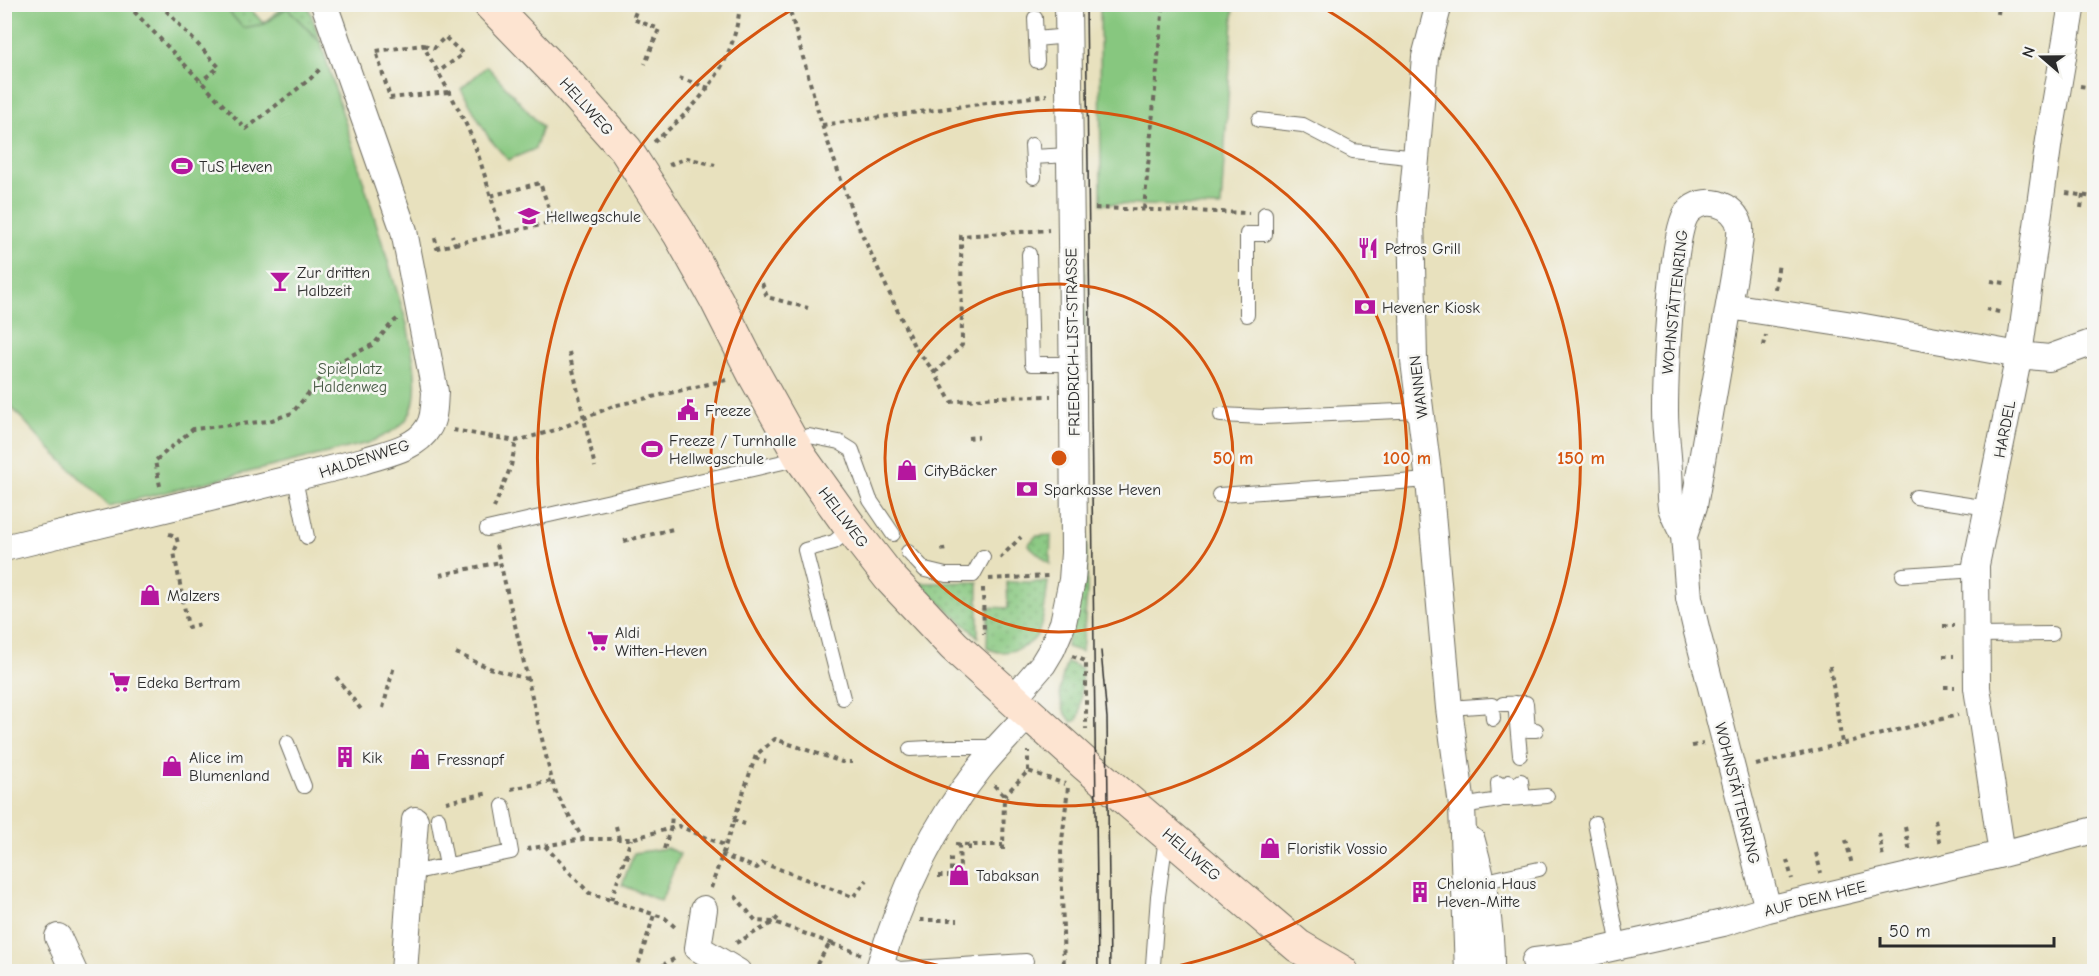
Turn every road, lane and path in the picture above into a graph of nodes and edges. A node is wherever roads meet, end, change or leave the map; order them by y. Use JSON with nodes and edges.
{"nodes":[{"id":1,"x":160,"y":4,"type":"edge"},
{"id":2,"x":324,"y":4,"type":"edge"},
{"id":3,"x":639,"y":4,"type":"edge"},
{"id":4,"x":740,"y":4,"type":"edge"},
{"id":5,"x":788,"y":4,"type":"edge"},
{"id":6,"x":1068,"y":4,"type":"edge"},
{"id":7,"x":1163,"y":4,"type":"edge"},
{"id":8,"x":1439,"y":4,"type":"edge"},
{"id":9,"x":1975,"y":4,"type":"edge"},
{"id":10,"x":1999,"y":4,"type":"edge"},
{"id":11,"x":2072,"y":4,"type":"edge"},
{"id":12,"x":129,"y":5,"type":"edge"},
{"id":13,"x":497,"y":7,"type":"edge"},
{"id":14,"x":1974,"y":10,"type":"dead end"},
{"id":15,"x":1998,"y":14,"type":"dead end"},
{"id":16,"x":1035,"y":18,"type":"dead end"},
{"id":17,"x":1069,"y":36,"type":"junction"},
{"id":18,"x":1036,"y":39,"type":"junction"},
{"id":19,"x":423,"y":45,"type":"junction"},
{"id":20,"x":339,"y":49,"type":"junction"},
{"id":21,"x":1037,"y":61,"type":"dead end"},
{"id":22,"x":645,"y":64,"type":"dead end"},
{"id":23,"x":438,"y":72,"type":"junction"},
{"id":24,"x":679,"y":78,"type":"dead end"},
{"id":25,"x":201,"y":81,"type":"junction"},
{"id":26,"x":709,"y":88,"type":"junction"},
{"id":27,"x":448,"y":92,"type":"junction"},
{"id":28,"x":1070,"y":92,"type":"junction"},
{"id":29,"x":1259,"y":120,"type":"dead end"},
{"id":30,"x":822,"y":125,"type":"junction"},
{"id":31,"x":1069,"y":155,"type":"junction"},
{"id":32,"x":1417,"y":158,"type":"junction"},
{"id":33,"x":715,"y":165,"type":"dead end"},
{"id":34,"x":639,"y":170,"type":"junction"},
{"id":35,"x":1034,"y":177,"type":"dead end"},
{"id":36,"x":2084,"y":195,"type":"dead end"},
{"id":37,"x":490,"y":196,"type":"junction"},
{"id":38,"x":2081,"y":207,"type":"dead end"},
{"id":39,"x":1144,"y":209,"type":"junction"},
{"id":40,"x":1265,"y":214,"type":"joint"},
{"id":41,"x":1070,"y":219,"type":"junction"},
{"id":42,"x":502,"y":233,"type":"junction"},
{"id":43,"x":452,"y":235,"type":"dead end"},
{"id":44,"x":435,"y":238,"type":"dead end"},
{"id":45,"x":454,"y":244,"type":"junction"},
{"id":46,"x":1029,"y":254,"type":"dead end"},
{"id":47,"x":762,"y":283,"type":"dead end"},
{"id":48,"x":1729,"y":306,"type":"junction"},
{"id":49,"x":808,"y":308,"type":"dead end"},
{"id":50,"x":420,"y":310,"type":"junction"},
{"id":51,"x":1247,"y":315,"type":"dead end"},
{"id":52,"x":2094,"y":342,"type":"edge"},
{"id":53,"x":569,"y":352,"type":"dead end"},
{"id":54,"x":2019,"y":355,"type":"junction"},
{"id":55,"x":1072,"y":364,"type":"junction"},
{"id":56,"x":935,"y":373,"type":"junction"},
{"id":57,"x":754,"y":374,"type":"junction"},
{"id":58,"x":1073,"y":396,"type":"junction"},
{"id":59,"x":1421,"y":410,"type":"junction"},
{"id":60,"x":1221,"y":415,"type":"dead end"},
{"id":61,"x":584,"y":419,"type":"junction"},
{"id":62,"x":429,"y":428,"type":"junction"},
{"id":63,"x":980,"y":437,"type":"dead end"},
{"id":64,"x":968,"y":438,"type":"dead end"},
{"id":65,"x":516,"y":441,"type":"junction"},
{"id":66,"x":805,"y":447,"type":"junction"},
{"id":67,"x":595,"y":467,"type":"dead end"},
{"id":68,"x":295,"y":479,"type":"junction"},
{"id":69,"x":1429,"y":480,"type":"junction"},
{"id":70,"x":1219,"y":495,"type":"dead end"},
{"id":71,"x":1916,"y":497,"type":"dead end"},
{"id":72,"x":1988,"y":508,"type":"junction"},
{"id":73,"x":163,"y":509,"type":"junction"},
{"id":74,"x":490,"y":524,"type":"junction"},
{"id":75,"x":851,"y":528,"type":"junction"},
{"id":76,"x":673,"y":529,"type":"dead end"},
{"id":77,"x":893,"y":534,"type":"dead end"},
{"id":78,"x":176,"y":536,"type":"dead end"},
{"id":79,"x":1683,"y":536,"type":"junction"},
{"id":80,"x":307,"y":537,"type":"dead end"},
{"id":81,"x":624,"y":541,"type":"dead end"},
{"id":82,"x":4,"y":548,"type":"edge"},
{"id":83,"x":908,"y":552,"type":"dead end"},
{"id":84,"x":983,"y":557,"type":"dead end"},
{"id":85,"x":500,"y":562,"type":"junction"},
{"id":86,"x":1976,"y":570,"type":"junction"},
{"id":87,"x":440,"y":575,"type":"dead end"},
{"id":88,"x":1903,"y":576,"type":"dead end"},
{"id":89,"x":983,"y":580,"type":"dead end"},
{"id":90,"x":182,"y":593,"type":"junction"},
{"id":91,"x":176,"y":595,"type":"dead end"},
{"id":92,"x":201,"y":624,"type":"dead end"},
{"id":93,"x":2052,"y":634,"type":"dead end"},
{"id":94,"x":1977,"y":635,"type":"junction"},
{"id":95,"x":456,"y":653,"type":"dead end"},
{"id":96,"x":1082,"y":660,"type":"dead end"},
{"id":97,"x":394,"y":666,"type":"dead end"},
{"id":98,"x":1830,"y":666,"type":"dead end"},
{"id":99,"x":984,"y":674,"type":"junction"},
{"id":100,"x":336,"y":678,"type":"dead end"},
{"id":101,"x":528,"y":680,"type":"junction"},
{"id":102,"x":843,"y":698,"type":"dead end"},
{"id":103,"x":1021,"y":707,"type":"junction"},
{"id":104,"x":383,"y":708,"type":"dead end"},
{"id":105,"x":1449,"y":708,"type":"junction"},
{"id":106,"x":1981,"y":709,"type":"junction"},
{"id":107,"x":1502,"y":710,"type":"junction"},
{"id":108,"x":363,"y":712,"type":"dead end"},
{"id":109,"x":1086,"y":712,"type":"dead end"},
{"id":110,"x":1536,"y":730,"type":"dead end"},
{"id":111,"x":286,"y":743,"type":"dead end"},
{"id":112,"x":1842,"y":743,"type":"junction"},
{"id":113,"x":999,"y":747,"type":"junction"},
{"id":114,"x":910,"y":749,"type":"dead end"},
{"id":115,"x":1520,"y":755,"type":"dead end"},
{"id":116,"x":755,"y":758,"type":"junction"},
{"id":117,"x":766,"y":762,"type":"dead end"},
{"id":118,"x":852,"y":762,"type":"dead end"},
{"id":119,"x":1731,"y":771,"type":"junction"},
{"id":120,"x":552,"y":781,"type":"junction"},
{"id":121,"x":304,"y":786,"type":"dead end"},
{"id":122,"x":1068,"y":786,"type":"dead end"},
{"id":123,"x":502,"y":791,"type":"dead end"},
{"id":124,"x":492,"y":793,"type":"dead end"},
{"id":125,"x":1546,"y":796,"type":"dead end"},
{"id":126,"x":1511,"y":799,"type":"junction"},
{"id":127,"x":503,"y":806,"type":"dead end"},
{"id":128,"x":1462,"y":806,"type":"junction"},
{"id":129,"x":672,"y":814,"type":"dead end"},
{"id":130,"x":426,"y":819,"type":"junction"},
{"id":131,"x":1066,"y":819,"type":"dead end"},
{"id":132,"x":733,"y":820,"type":"junction"},
{"id":133,"x":1595,"y":823,"type":"dead end"},
{"id":134,"x":745,"y":824,"type":"dead end"},
{"id":135,"x":616,"y":826,"type":"dead end"},
{"id":136,"x":671,"y":827,"type":"junction"},
{"id":137,"x":2094,"y":830,"type":"edge"},
{"id":138,"x":1167,"y":832,"type":"junction"},
{"id":139,"x":583,"y":839,"type":"junction"},
{"id":140,"x":619,"y":839,"type":"junction"},
{"id":141,"x":631,"y":839,"type":"junction"},
{"id":142,"x":959,"y":844,"type":"dead end"},
{"id":143,"x":724,"y":845,"type":"junction"},
{"id":144,"x":664,"y":849,"type":"dead end"},
{"id":145,"x":969,"y":850,"type":"dead end"},
{"id":146,"x":2002,"y":854,"type":"junction"},
{"id":147,"x":721,"y":855,"type":"junction"},
{"id":148,"x":625,"y":856,"type":"junction"},
{"id":149,"x":633,"y":858,"type":"dead end"},
{"id":150,"x":447,"y":866,"type":"junction"},
{"id":151,"x":960,"y":867,"type":"dead end"},
{"id":152,"x":1539,"y":869,"type":"dead end"},
{"id":153,"x":411,"y":873,"type":"junction"},
{"id":154,"x":867,"y":880,"type":"dead end"},
{"id":155,"x":1474,"y":883,"type":"junction"},
{"id":156,"x":735,"y":896,"type":"dead end"},
{"id":157,"x":611,"y":900,"type":"junction"},
{"id":158,"x":704,"y":909,"type":"joint"},
{"id":159,"x":1768,"y":909,"type":"junction"},
{"id":160,"x":654,"y":915,"type":"junction"},
{"id":161,"x":778,"y":917,"type":"dead end"},
{"id":162,"x":958,"y":920,"type":"dead end"},
{"id":163,"x":896,"y":921,"type":"junction"},
{"id":164,"x":774,"y":922,"type":"junction"},
{"id":165,"x":58,"y":937,"type":"dead end"},
{"id":166,"x":831,"y":937,"type":"dead end"},
{"id":167,"x":830,"y":943,"type":"junction"},
{"id":168,"x":1298,"y":946,"type":"junction"},
{"id":169,"x":1619,"y":946,"type":"junction"},
{"id":170,"x":705,"y":952,"type":"junction"},
{"id":171,"x":1026,"y":961,"type":"dead end"},
{"id":172,"x":1535,"y":961,"type":"dead end"},
{"id":173,"x":1153,"y":965,"type":"dead end"},
{"id":174,"x":880,"y":966,"type":"edge"},
{"id":175,"x":74,"y":972,"type":"edge"},
{"id":176,"x":404,"y":972,"type":"edge"},
{"id":177,"x":636,"y":972,"type":"edge"},
{"id":178,"x":738,"y":972,"type":"edge"},
{"id":179,"x":812,"y":972,"type":"edge"},
{"id":180,"x":1064,"y":972,"type":"edge"},
{"id":181,"x":1320,"y":972,"type":"edge"},
{"id":182,"x":1342,"y":972,"type":"edge"},
{"id":183,"x":1468,"y":972,"type":"edge"},
{"id":184,"x":1491,"y":972,"type":"edge"}],
"edges":[{"from":1,"to":25,"type":"path"},
{"from":2,"to":20,"type":"street","name":"HALDENWEG"},
{"from":3,"to":22,"type":"path"},
{"from":4,"to":26,"type":"path"},
{"from":5,"to":30,"type":"path"},
{"from":6,"to":17,"type":"street","name":"FRIEDRICH-LIST-STRASSE"},
{"from":7,"to":39,"type":"path"},
{"from":8,"to":32,"type":"street","name":"WANNEN"},
{"from":9,"to":14,"type":"path"},
{"from":10,"to":15,"type":"path"},
{"from":11,"to":54,"type":"street","name":"HARDEL"},
{"from":12,"to":25,"type":"path"},
{"from":13,"to":34,"type":"street","name":"HELLWEG"},
{"from":16,"to":18,"type":"lane"},
{"from":17,"to":18,"type":"lane"},
{"from":17,"to":28,"type":"street","name":"FRIEDRICH-LIST-STRASSE"},
{"from":18,"to":21,"type":"lane"},
{"from":19,"to":23,"type":"path"},
{"from":19,"to":23,"type":"path"},
{"from":19,"to":27,"type":"path"},
{"from":20,"to":25,"type":"path"},
{"from":20,"to":50,"type":"street","name":"HALDENWEG"},
{"from":23,"to":27,"type":"path"},
{"from":24,"to":26,"type":"path"},
{"from":26,"to":34,"type":"path"},
{"from":27,"to":37,"type":"path"},
{"from":28,"to":30,"type":"path"},
{"from":28,"to":31,"type":"street","name":"FRIEDRICH-LIST-STRASSE"},
{"from":29,"to":32,"type":"lane"},
{"from":30,"to":56,"type":"path"},
{"from":31,"to":35,"type":"lane"},
{"from":31,"to":41,"type":"street","name":"FRIEDRICH-LIST-STRASSE"},
{"from":32,"to":59,"type":"street","name":"WANNEN"},
{"from":33,"to":34,"type":"path"},
{"from":34,"to":57,"type":"street","name":"HELLWEG"},
{"from":36,"to":38,"type":"path"},
{"from":37,"to":42,"type":"path"},
{"from":37,"to":42,"type":"path"},
{"from":39,"to":40,"type":"path"},
{"from":39,"to":41,"type":"path"},
{"from":40,"to":51,"type":"lane"},
{"from":41,"to":55,"type":"street","name":"FRIEDRICH-LIST-STRASSE"},
{"from":41,"to":56,"type":"path"},
{"from":42,"to":45,"type":"path"},
{"from":43,"to":45,"type":"path"},
{"from":44,"to":45,"type":"path"},
{"from":46,"to":55,"type":"lane"},
{"from":47,"to":49,"type":"path"},
{"from":48,"to":54,"type":"street"},
{"from":48,"to":79,"type":"street","name":"WOHNSTÄTTENRING"},
{"from":48,"to":79,"type":"street","name":"WOHNSTÄTTENRING"},
{"from":50,"to":62,"type":"street","name":"HALDENWEG"},
{"from":50,"to":73,"type":"path"},
{"from":52,"to":54,"type":"street"},
{"from":53,"to":61,"type":"path"},
{"from":54,"to":72,"type":"street","name":"HARDEL"},
{"from":55,"to":58,"type":"street","name":"FRIEDRICH-LIST-STRASSE"},
{"from":56,"to":58,"type":"path"},
{"from":57,"to":61,"type":"path"},
{"from":57,"to":66,"type":"street","name":"HELLWEG"},
{"from":58,"to":103,"type":"street","name":"FRIEDRICH-LIST-STRASSE"},
{"from":59,"to":60,"type":"lane"},
{"from":59,"to":69,"type":"street","name":"WANNEN"},
{"from":61,"to":65,"type":"path"},
{"from":61,"to":67,"type":"path"},
{"from":62,"to":65,"type":"path"},
{"from":62,"to":68,"type":"street","name":"HALDENWEG"},
{"from":63,"to":64,"type":"path"},
{"from":65,"to":74,"type":"path"},
{"from":66,"to":74,"type":"lane"},
{"from":66,"to":75,"type":"street","name":"HELLWEG"},
{"from":66,"to":77,"type":"lane"},
{"from":68,"to":73,"type":"street","name":"HALDENWEG"},
{"from":68,"to":80,"type":"lane"},
{"from":69,"to":70,"type":"lane"},
{"from":69,"to":105,"type":"street","name":"WANNEN"},
{"from":71,"to":72,"type":"lane"},
{"from":72,"to":86,"type":"street","name":"HARDEL"},
{"from":73,"to":82,"type":"street","name":"HALDENWEG"},
{"from":74,"to":85,"type":"path"},
{"from":75,"to":99,"type":"street","name":"HELLWEG"},
{"from":75,"to":102,"type":"lane"},
{"from":76,"to":81,"type":"path"},
{"from":78,"to":90,"type":"path"},
{"from":79,"to":119,"type":"street","name":"WOHNSTÄTTENRING"},
{"from":83,"to":84,"type":"lane"},
{"from":85,"to":87,"type":"path"},
{"from":85,"to":101,"type":"path"},
{"from":86,"to":88,"type":"lane"},
{"from":86,"to":94,"type":"street","name":"HARDEL"},
{"from":89,"to":99,"type":"path"},
{"from":90,"to":91,"type":"path"},
{"from":90,"to":92,"type":"path"},
{"from":93,"to":94,"type":"lane"},
{"from":94,"to":106,"type":"street","name":"HARDEL"},
{"from":95,"to":101,"type":"path"},
{"from":96,"to":109,"type":"path"},
{"from":97,"to":104,"type":"path"},
{"from":98,"to":112,"type":"path"},
{"from":99,"to":103,"type":"street","name":"HELLWEG"},
{"from":100,"to":108,"type":"path"},
{"from":101,"to":120,"type":"path"},
{"from":103,"to":113,"type":"street","name":"FRIEDRICH-LIST-STRASSE"},
{"from":103,"to":138,"type":"street","name":"HELLWEG"},
{"from":105,"to":107,"type":"lane"},
{"from":105,"to":128,"type":"street","name":"WANNEN"},
{"from":106,"to":112,"type":"path"},
{"from":106,"to":146,"type":"street","name":"HARDEL"},
{"from":107,"to":110,"type":"lane"},
{"from":107,"to":115,"type":"lane"},
{"from":111,"to":121,"type":"lane"},
{"from":112,"to":119,"type":"path"},
{"from":113,"to":114,"type":"lane"},
{"from":113,"to":163,"type":"street","name":"FRIEDRICH-LIST-STRASSE"},
{"from":116,"to":117,"type":"path"},
{"from":116,"to":118,"type":"path"},
{"from":116,"to":132,"type":"path"},
{"from":119,"to":159,"type":"street","name":"WOHNSTÄTTENRING"},
{"from":120,"to":123,"type":"path"},
{"from":120,"to":139,"type":"path"},
{"from":122,"to":145,"type":"path"},
{"from":124,"to":130,"type":"path"},
{"from":125,"to":126,"type":"lane"},
{"from":126,"to":126,"type":"lane"},
{"from":126,"to":128,"type":"lane"},
{"from":127,"to":150,"type":"lane"},
{"from":128,"to":155,"type":"street","name":"WANNEN"},
{"from":129,"to":136,"type":"path"},
{"from":130,"to":150,"type":"lane"},
{"from":130,"to":153,"type":"street"},
{"from":131,"to":180,"type":"path"},
{"from":132,"to":134,"type":"path"},
{"from":132,"to":143,"type":"path"},
{"from":133,"to":169,"type":"lane"},
{"from":135,"to":140,"type":"path"},
{"from":136,"to":141,"type":"path"},
{"from":136,"to":143,"type":"path"},
{"from":136,"to":144,"type":"path"},
{"from":137,"to":146,"type":"street","name":"AUF DEM HEE"},
{"from":138,"to":168,"type":"street","name":"HELLWEG"},
{"from":138,"to":173,"type":"lane"},
{"from":139,"to":140,"type":"path"},
{"from":139,"to":157,"type":"path"},
{"from":140,"to":141,"type":"path"},
{"from":141,"to":148,"type":"path"},
{"from":142,"to":151,"type":"path"},
{"from":143,"to":147,"type":"path"},
{"from":146,"to":159,"type":"street","name":"AUF DEM HEE"},
{"from":147,"to":154,"type":"path"},
{"from":147,"to":158,"type":"path"},
{"from":148,"to":149,"type":"path"},
{"from":148,"to":157,"type":"path"},
{"from":150,"to":153,"type":"lane"},
{"from":152,"to":155,"type":"lane"},
{"from":153,"to":176,"type":"street"},
{"from":155,"to":183,"type":"street","name":"WANNEN"},
{"from":155,"to":184,"type":"street","name":"WANNEN"},
{"from":156,"to":164,"type":"path"},
{"from":157,"to":160,"type":"path"},
{"from":158,"to":170,"type":"street"},
{"from":159,"to":169,"type":"street","name":"AUF DEM HEE"},
{"from":160,"to":170,"type":"path"},
{"from":160,"to":177,"type":"path"},
{"from":161,"to":164,"type":"path"},
{"from":162,"to":163,"type":"path"},
{"from":163,"to":174,"type":"street","name":"FRIEDRICH-LIST-STRASSE"},
{"from":164,"to":167,"type":"path"},
{"from":164,"to":170,"type":"path"},
{"from":165,"to":175,"type":"street"},
{"from":166,"to":167,"type":"path"},
{"from":167,"to":174,"type":"path"},
{"from":167,"to":179,"type":"path"},
{"from":168,"to":181,"type":"street","name":"HELLWEG"},
{"from":168,"to":182,"type":"street","name":"HELLWEG"},
{"from":169,"to":172,"type":"street","name":"AUF DEM HEE"},
{"from":170,"to":178,"type":"street"},
{"from":171,"to":174,"type":"lane"}]}
